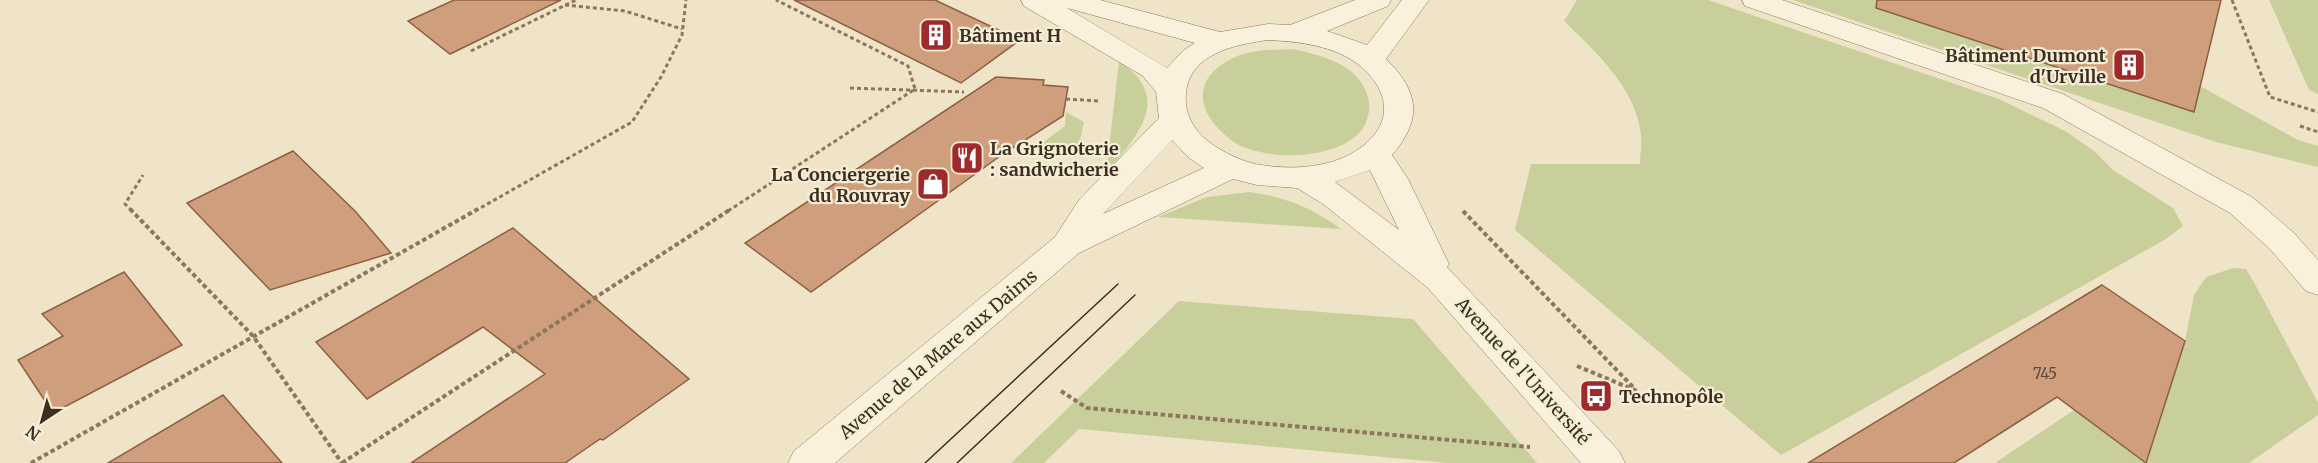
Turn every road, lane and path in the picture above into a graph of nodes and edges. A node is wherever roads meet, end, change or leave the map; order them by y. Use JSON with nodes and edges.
{"nodes":[{"id":1,"x":576,"y":0,"type":"edge"},
{"id":2,"x":686,"y":0,"type":"edge"},
{"id":3,"x":776,"y":0,"type":"edge"},
{"id":4,"x":1034,"y":0,"type":"edge"},
{"id":5,"x":1069,"y":0,"type":"edge"},
{"id":6,"x":1378,"y":0,"type":"edge"},
{"id":7,"x":1416,"y":0,"type":"edge"},
{"id":8,"x":1755,"y":0,"type":"edge"},
{"id":9,"x":2232,"y":0,"type":"edge"},
{"id":10,"x":565,"y":5,"type":"junction"},
{"id":11,"x":682,"y":29,"type":"junction"},
{"id":12,"x":1293,"y":33,"type":"junction"},
{"id":13,"x":1221,"y":41,"type":"junction"},
{"id":14,"x":471,"y":51,"type":"dead end"},
{"id":15,"x":1370,"y":60,"type":"junction"},
{"id":16,"x":850,"y":88,"type":"dead end"},
{"id":17,"x":915,"y":89,"type":"junction"},
{"id":18,"x":1170,"y":90,"type":"junction"},
{"id":19,"x":964,"y":92,"type":"dead end"},
{"id":20,"x":1066,"y":99,"type":"dead end"},
{"id":21,"x":1099,"y":101,"type":"dead end"},
{"id":22,"x":2318,"y":112,"type":"edge"},
{"id":23,"x":1174,"y":120,"type":"junction"},
{"id":24,"x":2300,"y":126,"type":"dead end"},
{"id":25,"x":2318,"y":132,"type":"edge"},
{"id":26,"x":1375,"y":154,"type":"junction"},
{"id":27,"x":1232,"y":167,"type":"junction"},
{"id":28,"x":144,"y":176,"type":"dead end"},
{"id":29,"x":1302,"y":177,"type":"junction"},
{"id":30,"x":1463,"y":211,"type":"dead end"},
{"id":31,"x":1067,"y":245,"type":"junction"},
{"id":32,"x":1440,"y":279,"type":"junction"},
{"id":33,"x":2318,"y":282,"type":"edge"},
{"id":34,"x":253,"y":336,"type":"junction"},
{"id":35,"x":1061,"y":391,"type":"dead end"},
{"id":36,"x":1637,"y":391,"type":"dead end"},
{"id":37,"x":1533,"y":447,"type":"dead end"},
{"id":38,"x":31,"y":463,"type":"edge"},
{"id":39,"x":342,"y":463,"type":"edge"},
{"id":40,"x":808,"y":463,"type":"edge"},
{"id":41,"x":1605,"y":463,"type":"edge"}],
"edges":[{"from":1,"to":10,"type":"path"},
{"from":2,"to":11,"type":"path"},
{"from":3,"to":17,"type":"path"},
{"from":4,"to":18,"type":"street"},
{"from":5,"to":13,"type":"street"},
{"from":6,"to":12,"type":"street"},
{"from":7,"to":15,"type":"street"},
{"from":8,"to":33,"type":"street"},
{"from":9,"to":22,"type":"path"},
{"from":10,"to":11,"type":"path"},
{"from":10,"to":14,"type":"path"},
{"from":11,"to":34,"type":"path"},
{"from":12,"to":13,"type":"street"},
{"from":12,"to":15,"type":"street"},
{"from":13,"to":18,"type":"street"},
{"from":15,"to":26,"type":"street"},
{"from":16,"to":17,"type":"path"},
{"from":17,"to":19,"type":"path"},
{"from":17,"to":39,"type":"path"},
{"from":18,"to":23,"type":"street"},
{"from":20,"to":21,"type":"path"},
{"from":23,"to":27,"type":"street"},
{"from":23,"to":31,"type":"street","name":"Avenue de la Mare aux Daims"},
{"from":24,"to":25,"type":"path"},
{"from":26,"to":29,"type":"street"},
{"from":26,"to":32,"type":"street","name":"Avenue de l'Université"},
{"from":27,"to":29,"type":"street"},
{"from":27,"to":31,"type":"street","name":"Avenue de la Mare aux Daims"},
{"from":28,"to":34,"type":"path"},
{"from":29,"to":32,"type":"street","name":"Avenue de l'Université"},
{"from":30,"to":36,"type":"path"},
{"from":31,"to":40,"type":"street","name":"Avenue de la Mare aux Daims"},
{"from":32,"to":41,"type":"street","name":"Avenue de l'Université"},
{"from":34,"to":38,"type":"path"},
{"from":34,"to":39,"type":"path"},
{"from":35,"to":37,"type":"path"}]}
